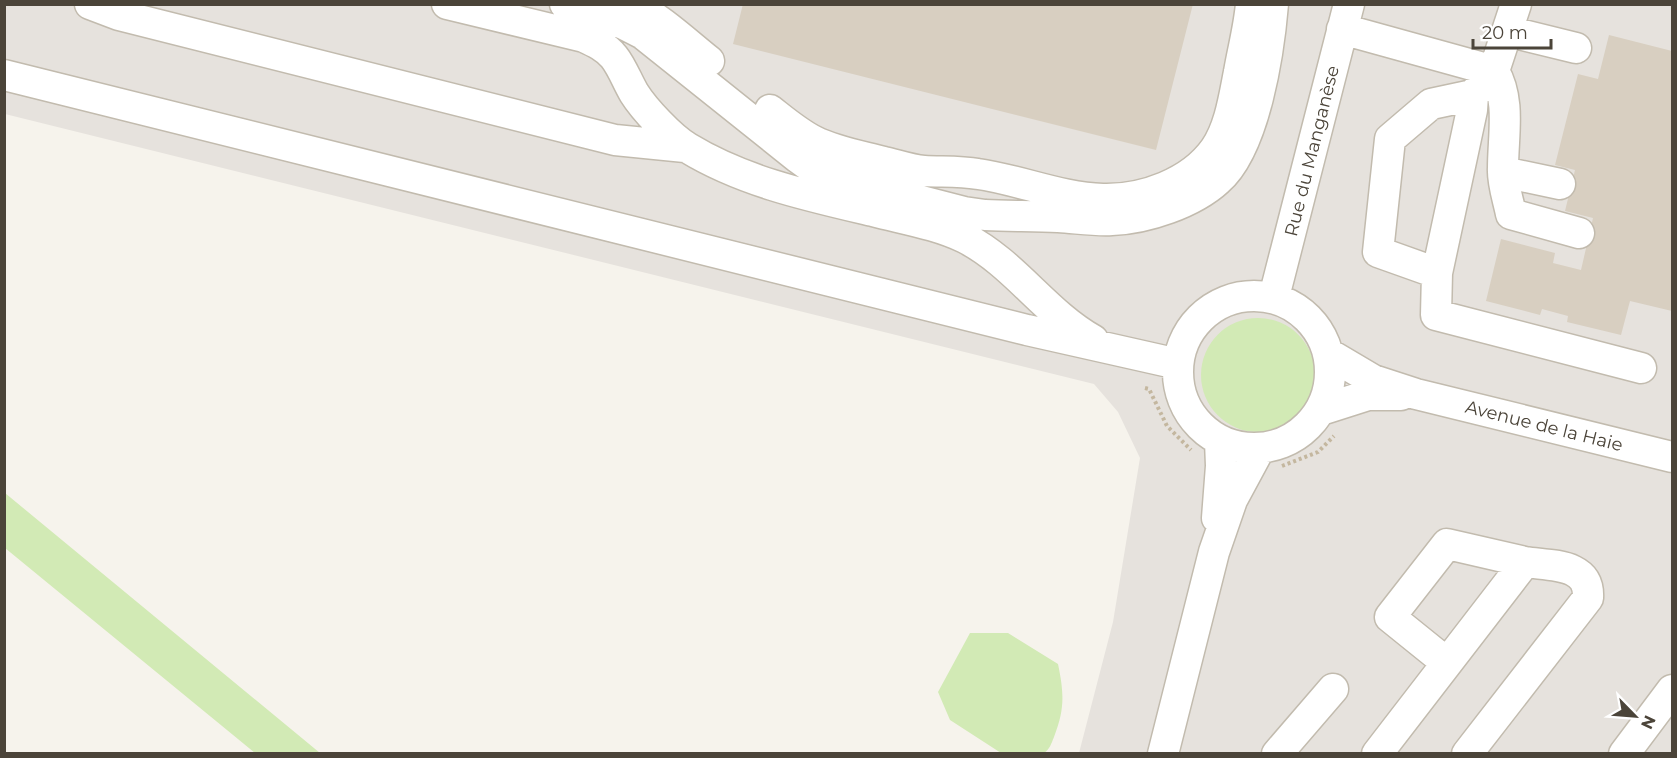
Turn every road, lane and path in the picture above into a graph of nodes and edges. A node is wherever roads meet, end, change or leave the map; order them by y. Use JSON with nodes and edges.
{"nodes":[{"id":1,"x":90,"y":4,"type":"edge"},
{"id":2,"x":447,"y":4,"type":"edge"},
{"id":3,"x":566,"y":4,"type":"edge"},
{"id":4,"x":632,"y":4,"type":"edge"},
{"id":5,"x":1251,"y":4,"type":"edge"},
{"id":6,"x":1274,"y":4,"type":"edge"},
{"id":7,"x":1346,"y":17,"type":"edge"},
{"id":8,"x":1512,"y":18,"type":"edge"},
{"id":9,"x":1576,"y":48,"type":"dead end"},
{"id":10,"x":1494,"y":71,"type":"junction"},
{"id":11,"x":13,"y":74,"type":"edge"},
{"id":12,"x":1473,"y":95,"type":"junction"},
{"id":13,"x":686,"y":147,"type":"junction"},
{"id":14,"x":1503,"y":172,"type":"junction"},
{"id":15,"x":1560,"y":184,"type":"dead end"},
{"id":16,"x":1580,"y":233,"type":"dead end"},
{"id":17,"x":1437,"y":273,"type":"junction"},
{"id":18,"x":1274,"y":297,"type":"junction"},
{"id":19,"x":1106,"y":347,"type":"junction"},
{"id":20,"x":1329,"y":354,"type":"junction"},
{"id":21,"x":1178,"y":364,"type":"junction"},
{"id":22,"x":1641,"y":368,"type":"dead end"},
{"id":23,"x":1416,"y":394,"type":"junction"},
{"id":24,"x":1321,"y":410,"type":"junction"},
{"id":25,"x":1220,"y":441,"type":"junction"},
{"id":26,"x":1260,"y":448,"type":"junction"},
{"id":27,"x":1672,"y":458,"type":"edge"},
{"id":28,"x":1214,"y":552,"type":"junction"},
{"id":29,"x":1525,"y":562,"type":"junction"},
{"id":30,"x":1447,"y":663,"type":"junction"},
{"id":31,"x":1333,"y":689,"type":"dead end"},
{"id":32,"x":1672,"y":690,"type":"edge"},
{"id":33,"x":1163,"y":753,"type":"edge"},
{"id":34,"x":1276,"y":753,"type":"edge"},
{"id":35,"x":1377,"y":753,"type":"edge"},
{"id":36,"x":1467,"y":753,"type":"edge"},
{"id":37,"x":1624,"y":753,"type":"edge"}],
"edges":[{"from":1,"to":13,"type":"street"},
{"from":2,"to":13,"type":"street"},
{"from":3,"to":6,"type":"street"},
{"from":4,"to":5,"type":"street"},
{"from":7,"to":10,"type":"street"},
{"from":7,"to":18,"type":"street","name":"Rue du Manganèse"},
{"from":8,"to":9,"type":"street"},
{"from":8,"to":10,"type":"street"},
{"from":10,"to":12,"type":"street"},
{"from":10,"to":14,"type":"street"},
{"from":11,"to":19,"type":"street"},
{"from":12,"to":17,"type":"street"},
{"from":12,"to":17,"type":"street"},
{"from":13,"to":19,"type":"street"},
{"from":14,"to":15,"type":"street"},
{"from":14,"to":16,"type":"street"},
{"from":17,"to":22,"type":"street"},
{"from":18,"to":20,"type":"street"},
{"from":18,"to":21,"type":"street"},
{"from":19,"to":21,"type":"street"},
{"from":20,"to":23,"type":"street"},
{"from":20,"to":24,"type":"street"},
{"from":21,"to":25,"type":"street"},
{"from":23,"to":24,"type":"street"},
{"from":23,"to":27,"type":"street","name":"Avenue de la Haie"},
{"from":24,"to":26,"type":"street"},
{"from":25,"to":26,"type":"street"},
{"from":25,"to":28,"type":"street"},
{"from":26,"to":28,"type":"street"},
{"from":28,"to":33,"type":"street"},
{"from":29,"to":30,"type":"street"},
{"from":29,"to":30,"type":"street"},
{"from":29,"to":36,"type":"street"},
{"from":30,"to":35,"type":"street"},
{"from":31,"to":34,"type":"street"},
{"from":32,"to":37,"type":"street"}]}
